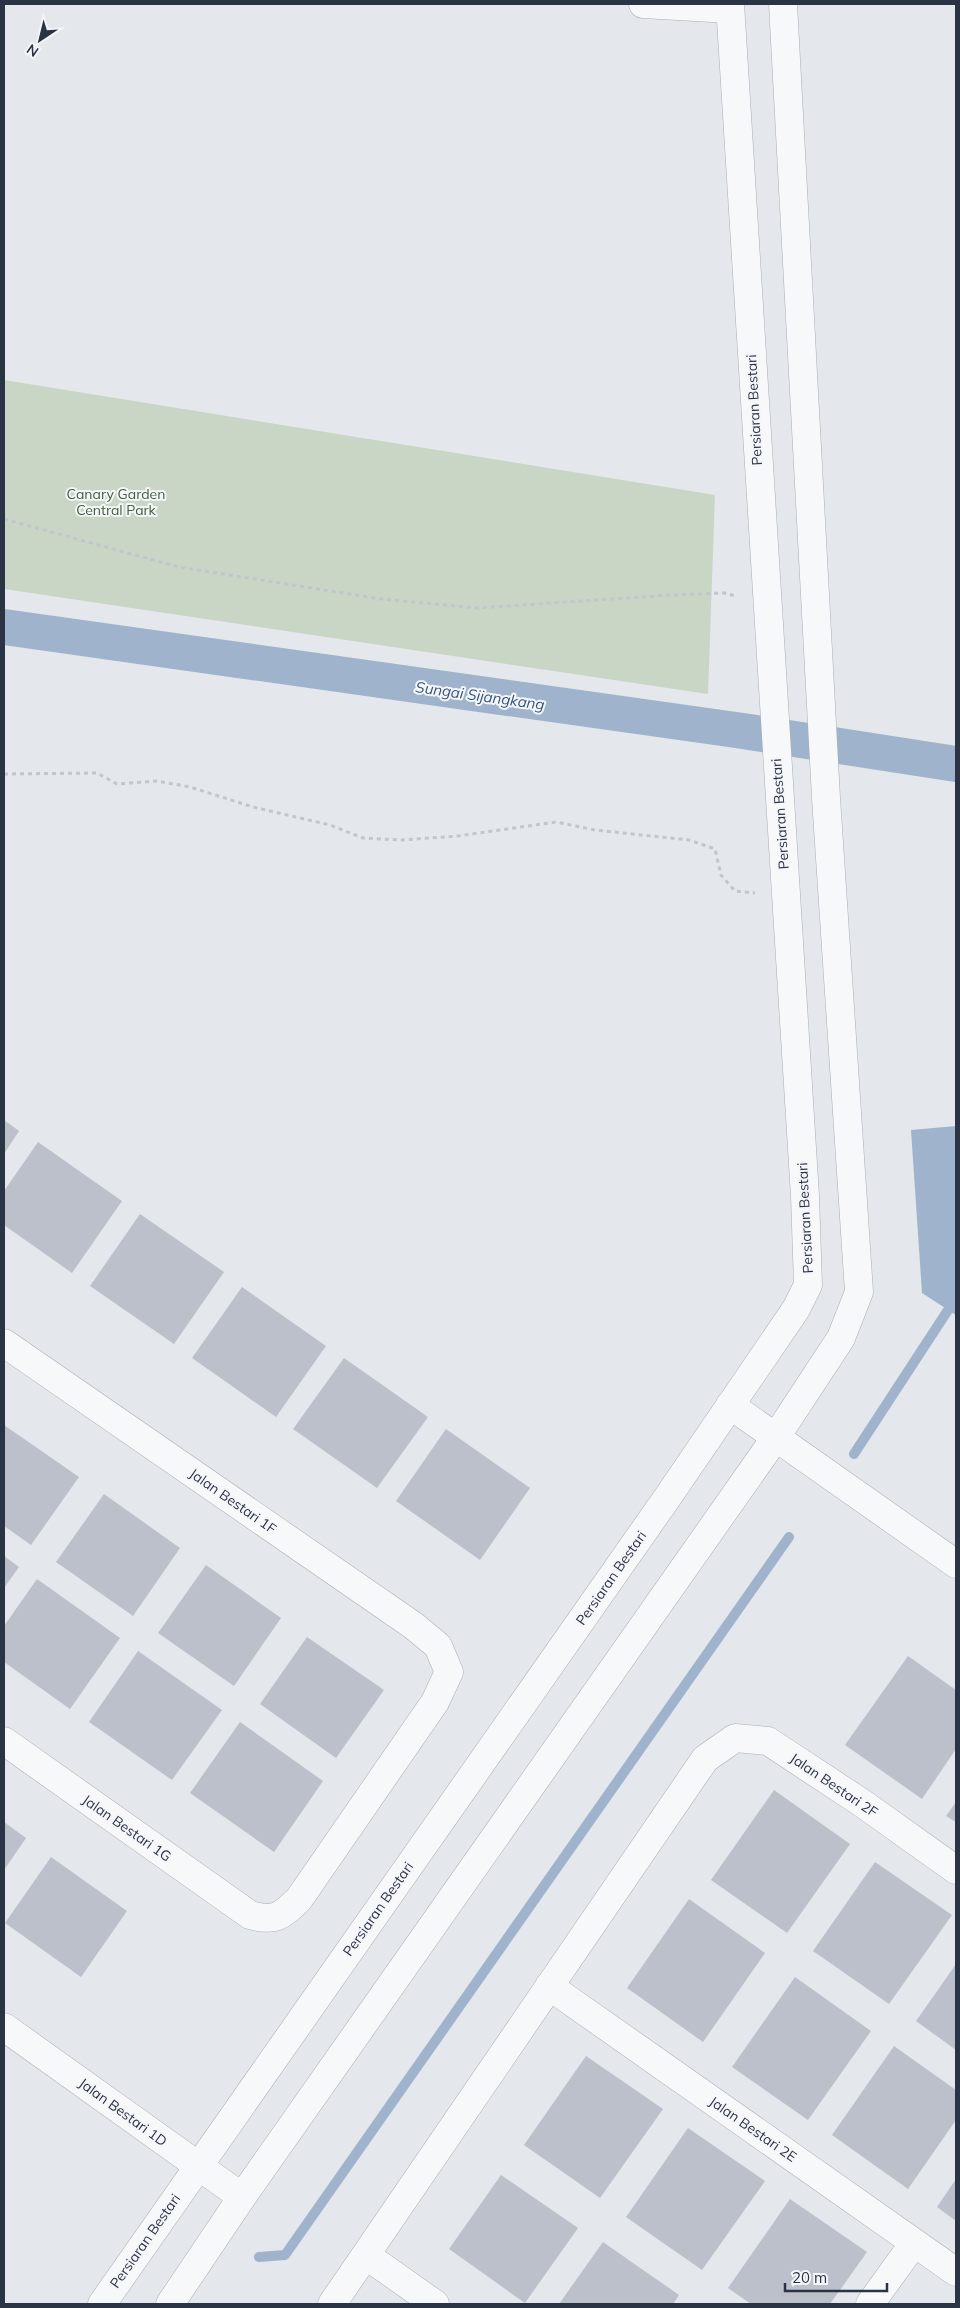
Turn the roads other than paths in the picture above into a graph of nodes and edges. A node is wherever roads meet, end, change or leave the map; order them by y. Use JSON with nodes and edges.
{"nodes":[{"id":1,"x":643,"y":4,"type":"edge"},
{"id":2,"x":783,"y":4,"type":"edge"},
{"id":3,"x":730,"y":6,"type":"edge"},
{"id":4,"x":4,"y":1343,"type":"edge"},
{"id":5,"x":730,"y":1405,"type":"junction"},
{"id":6,"x":776,"y":1437,"type":"junction"},
{"id":7,"x":956,"y":1564,"type":"edge"},
{"id":8,"x":4,"y":1741,"type":"edge"},
{"id":9,"x":956,"y":1870,"type":"edge"},
{"id":10,"x":250,"y":1915,"type":"joint"},
{"id":11,"x":549,"y":1986,"type":"junction"},
{"id":12,"x":4,"y":2026,"type":"edge"},
{"id":13,"x":198,"y":2165,"type":"junction"},
{"id":14,"x":242,"y":2197,"type":"junction"},
{"id":15,"x":914,"y":2243,"type":"junction"},
{"id":16,"x":367,"y":2256,"type":"junction"},
{"id":17,"x":956,"y":2272,"type":"edge"},
{"id":18,"x":102,"y":2304,"type":"edge"},
{"id":19,"x":170,"y":2304,"type":"edge"},
{"id":20,"x":332,"y":2304,"type":"edge"},
{"id":21,"x":435,"y":2304,"type":"edge"},
{"id":22,"x":870,"y":2304,"type":"edge"}],
"edges":[{"from":1,"to":3,"type":"street"},
{"from":2,"to":6,"type":"street"},
{"from":3,"to":5,"type":"street","name":"Persiaran Bestari"},
{"from":4,"to":10,"type":"street","name":"Jalan Bestari 1F"},
{"from":5,"to":6,"type":"street"},
{"from":5,"to":13,"type":"street","name":"Persiaran Bestari"},
{"from":6,"to":7,"type":"street"},
{"from":6,"to":14,"type":"street"},
{"from":8,"to":10,"type":"street","name":"Jalan Bestari 1G"},
{"from":9,"to":11,"type":"street","name":"Jalan Bestari 2F"},
{"from":11,"to":15,"type":"street","name":"Jalan Bestari 2E"},
{"from":11,"to":16,"type":"street"},
{"from":12,"to":13,"type":"street","name":"Jalan Bestari 1D"},
{"from":13,"to":14,"type":"street","name":"Jalan Bestari 1D"},
{"from":13,"to":18,"type":"street","name":"Persiaran Bestari"},
{"from":14,"to":19,"type":"street"},
{"from":15,"to":17,"type":"street","name":"Jalan Bestari 2E"},
{"from":15,"to":22,"type":"street"},
{"from":16,"to":20,"type":"street"},
{"from":16,"to":21,"type":"street"}]}
